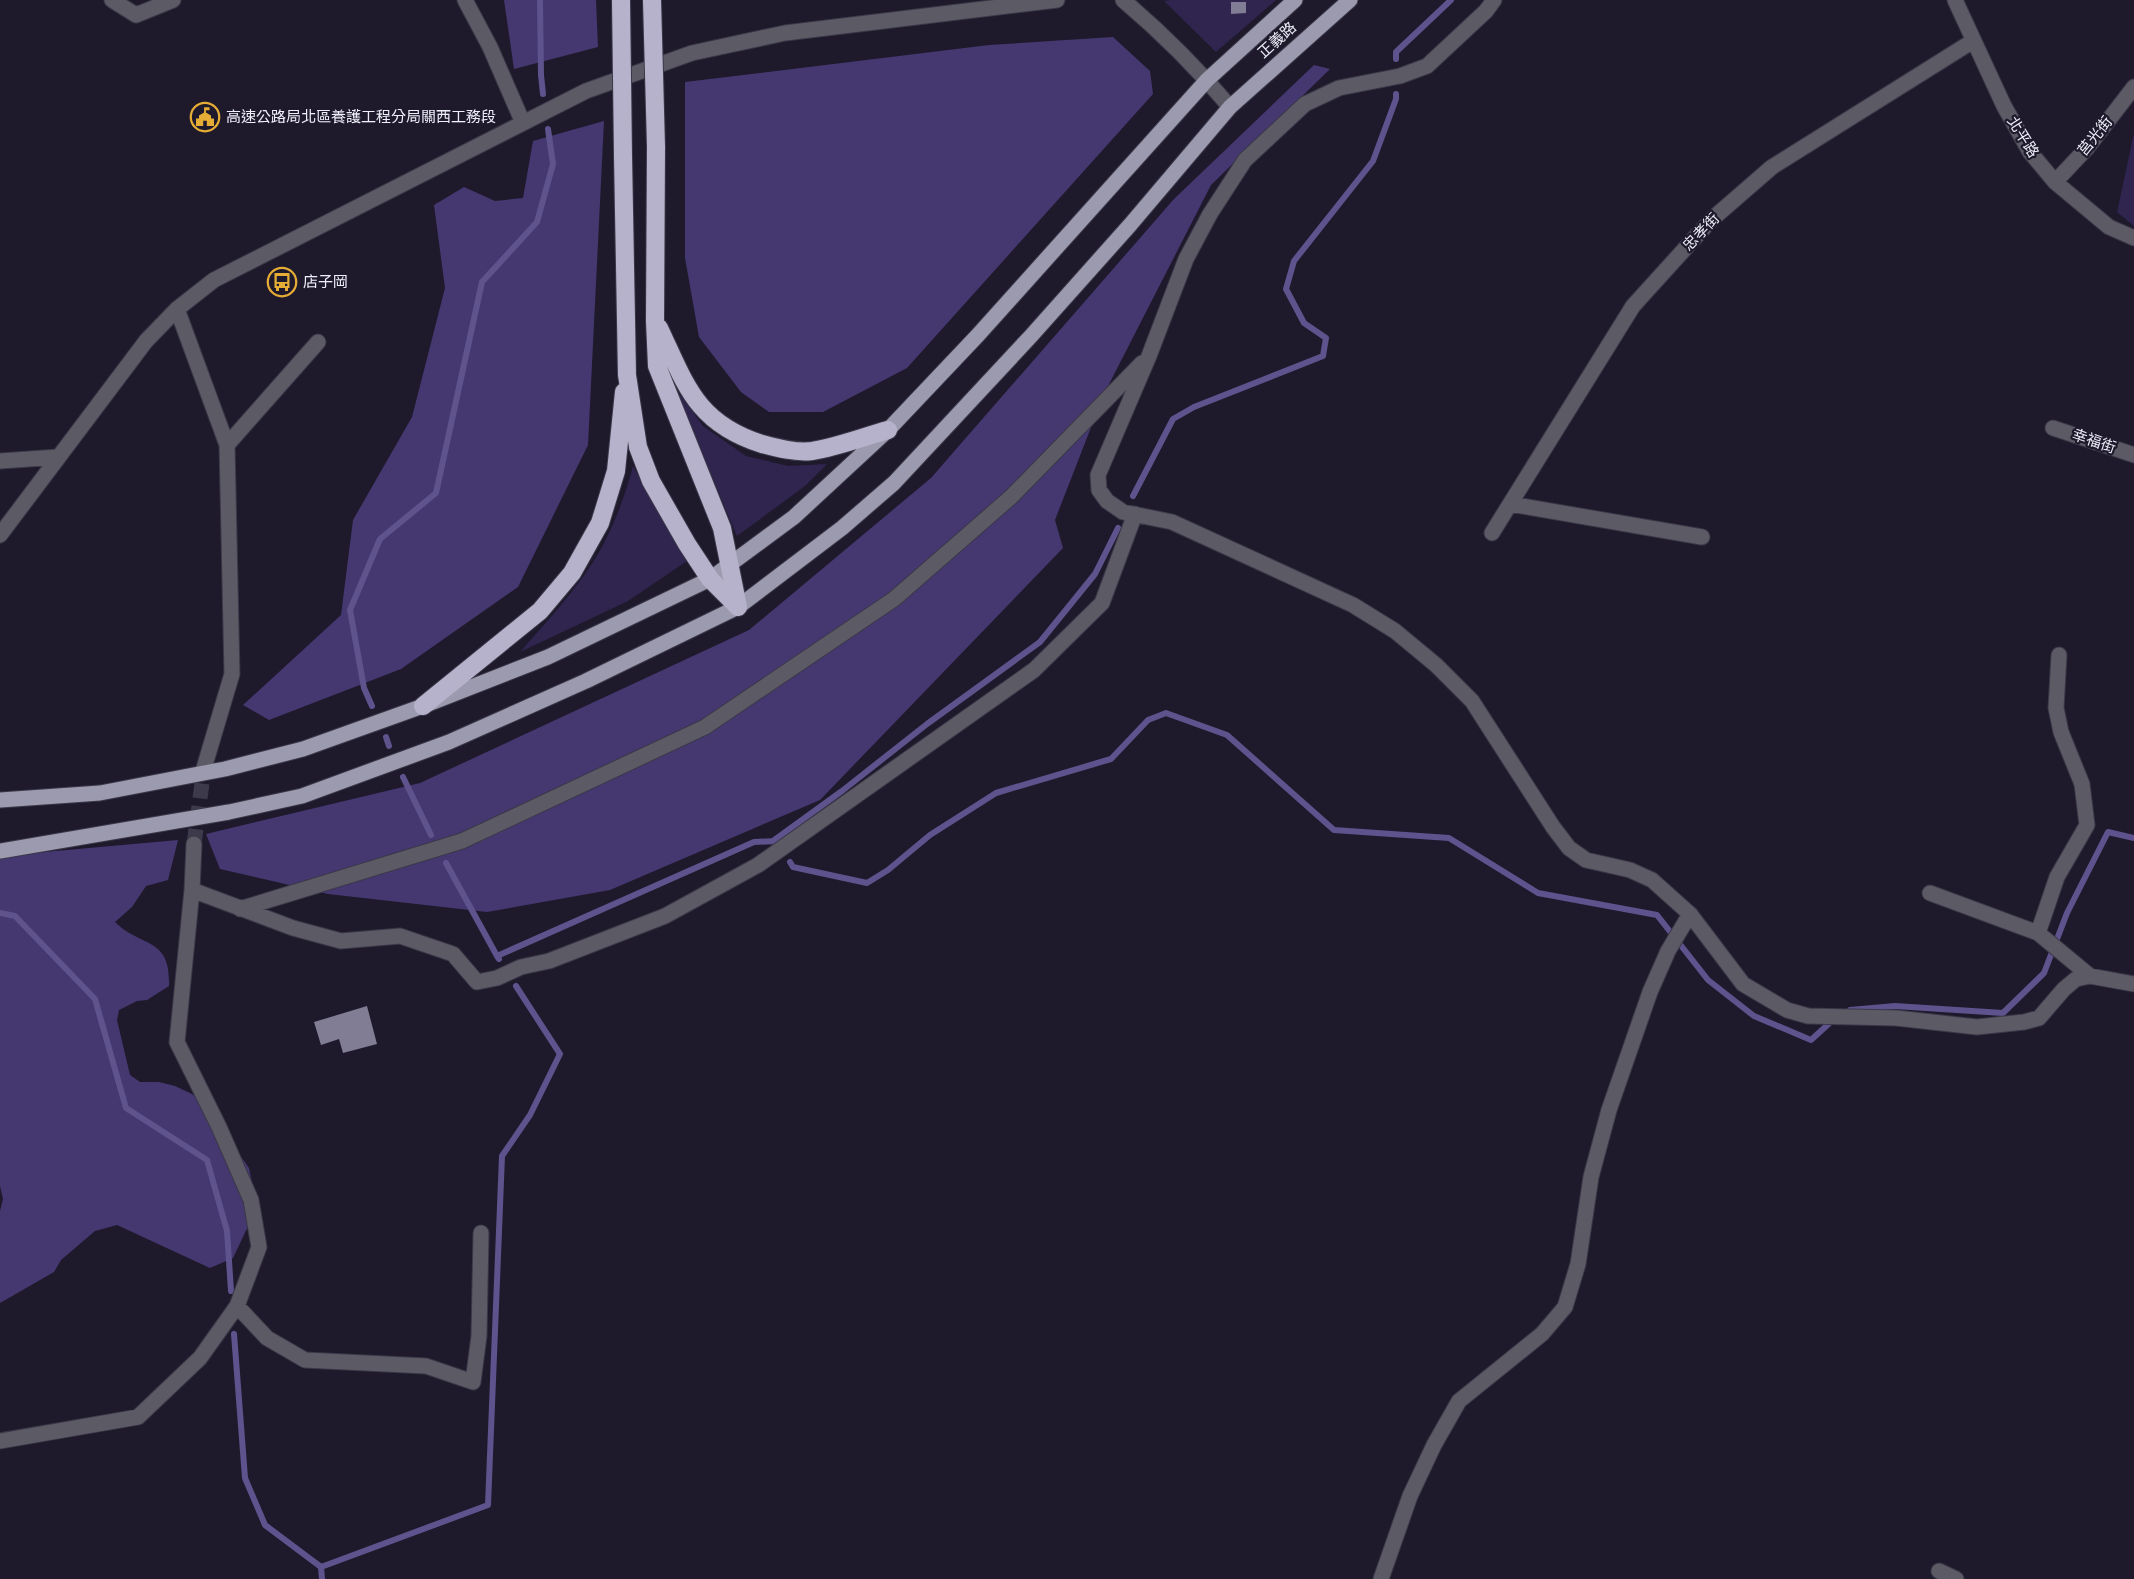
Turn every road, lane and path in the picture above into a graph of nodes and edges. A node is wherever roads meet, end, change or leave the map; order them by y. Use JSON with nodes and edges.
{"nodes":[{"id":1,"x":112,"y":0,"type":"edge"},
{"id":2,"x":173,"y":0,"type":"edge"},
{"id":3,"x":465,"y":0,"type":"edge"},
{"id":4,"x":621,"y":0,"type":"edge"},
{"id":5,"x":652,"y":0,"type":"edge"},
{"id":6,"x":1057,"y":0,"type":"edge"},
{"id":7,"x":1123,"y":0,"type":"edge"},
{"id":8,"x":1295,"y":0,"type":"edge"},
{"id":9,"x":1350,"y":0,"type":"edge"},
{"id":10,"x":1494,"y":0,"type":"edge"},
{"id":11,"x":1955,"y":0,"type":"edge"},
{"id":12,"x":1973,"y":41,"type":"junction"},
{"id":13,"x":1207,"y":80,"type":"junction"},
{"id":14,"x":2134,"y":87,"type":"edge"},
{"id":15,"x":1230,"y":107,"type":"junction"},
{"id":16,"x":523,"y":123,"type":"junction"},
{"id":17,"x":2055,"y":182,"type":"junction"},
{"id":18,"x":2134,"y":238,"type":"edge"},
{"id":19,"x":177,"y":309,"type":"junction"},
{"id":20,"x":655,"y":321,"type":"junction"},
{"id":21,"x":318,"y":342,"type":"dead end"},
{"id":22,"x":1149,"y":356,"type":"junction"},
{"id":23,"x":627,"y":375,"type":"junction"},
{"id":24,"x":2053,"y":428,"type":"dead end"},
{"id":25,"x":888,"y":430,"type":"junction"},
{"id":26,"x":227,"y":445,"type":"junction"},
{"id":27,"x":2134,"y":455,"type":"edge"},
{"id":28,"x":58,"y":457,"type":"junction"},
{"id":29,"x":0,"y":461,"type":"edge"},
{"id":30,"x":1510,"y":504,"type":"junction"},
{"id":31,"x":1135,"y":514,"type":"junction"},
{"id":32,"x":1491,"y":533,"type":"dead end"},
{"id":33,"x":0,"y":535,"type":"edge"},
{"id":34,"x":1702,"y":537,"type":"dead end"},
{"id":35,"x":729,"y":566,"type":"junction"},
{"id":36,"x":710,"y":579,"type":"junction"},
{"id":37,"x":738,"y":607,"type":"junction"},
{"id":38,"x":2059,"y":655,"type":"dead end"},
{"id":39,"x":423,"y":706,"type":"junction"},
{"id":40,"x":204,"y":768,"type":"tunnel mouth"},
{"id":41,"x":0,"y":800,"type":"edge"},
{"id":42,"x":194,"y":844,"type":"tunnel mouth"},
{"id":43,"x":0,"y":851,"type":"edge"},
{"id":44,"x":192,"y":890,"type":"junction"},
{"id":45,"x":1930,"y":893,"type":"dead end"},
{"id":46,"x":240,"y":909,"type":"junction"},
{"id":47,"x":1687,"y":920,"type":"junction"},
{"id":48,"x":2038,"y":933,"type":"junction"},
{"id":49,"x":2090,"y":976,"type":"junction"},
{"id":50,"x":2134,"y":984,"type":"edge"},
{"id":51,"x":481,"y":1233,"type":"dead end"},
{"id":52,"x":237,"y":1306,"type":"junction"},
{"id":53,"x":0,"y":1441,"type":"edge"},
{"id":54,"x":1939,"y":1571,"type":"dead end"},
{"id":55,"x":1381,"y":1579,"type":"edge"},
{"id":56,"x":1956,"y":1579,"type":"edge"}],
"edges":[{"from":1,"to":2,"type":"street"},
{"from":3,"to":16,"type":"street"},
{"from":4,"to":23,"type":"highway","bridge":true},
{"from":5,"to":20,"type":"highway","bridge":true},
{"from":6,"to":16,"type":"street"},
{"from":7,"to":13,"type":"street"},
{"from":8,"to":13,"type":"main road","name":"正義路"},
{"from":9,"to":15,"type":"main road","name":"正義路"},
{"from":10,"to":22,"type":"street"},
{"from":11,"to":12,"type":"street","name":"北平路"},
{"from":12,"to":17,"type":"street","name":"北平路"},
{"from":12,"to":30,"type":"street","name":"忠孝街"},
{"from":13,"to":15,"type":"street"},
{"from":13,"to":25,"type":"main road","name":"正義路"},
{"from":14,"to":17,"type":"street","name":"莒光街"},
{"from":15,"to":37,"type":"main road","name":"正義路"},
{"from":16,"to":19,"type":"street"},
{"from":17,"to":18,"type":"street","name":"北平路"},
{"from":19,"to":26,"type":"street"},
{"from":19,"to":28,"type":"street"},
{"from":20,"to":25,"type":"highway"},
{"from":20,"to":35,"type":"highway"},
{"from":21,"to":26,"type":"street"},
{"from":22,"to":31,"type":"street"},
{"from":22,"to":46,"type":"street"},
{"from":23,"to":36,"type":"highway"},
{"from":23,"to":39,"type":"highway"},
{"from":24,"to":27,"type":"street","name":"幸福街"},
{"from":25,"to":35,"type":"main road","name":"正義路"},
{"from":26,"to":40,"type":"street"},
{"from":28,"to":29,"type":"street"},
{"from":28,"to":33,"type":"street"},
{"from":30,"to":32,"type":"street","name":"忠孝街"},
{"from":30,"to":34,"type":"street"},
{"from":31,"to":46,"type":"street"},
{"from":31,"to":47,"type":"street"},
{"from":35,"to":36,"type":"main road","name":"正義路"},
{"from":35,"to":37,"type":"highway"},
{"from":36,"to":37,"type":"highway"},
{"from":36,"to":39,"type":"main road","name":"正義路"},
{"from":37,"to":43,"type":"main road","name":"正義路"},
{"from":38,"to":48,"type":"street"},
{"from":39,"to":41,"type":"main road","name":"正義路"},
{"from":42,"to":44,"type":"street"},
{"from":44,"to":46,"type":"street"},
{"from":44,"to":52,"type":"street"},
{"from":45,"to":48,"type":"street"},
{"from":47,"to":49,"type":"street"},
{"from":47,"to":55,"type":"street"},
{"from":48,"to":49,"type":"street"},
{"from":49,"to":50,"type":"street"},
{"from":51,"to":52,"type":"street"},
{"from":52,"to":53,"type":"street"},
{"from":54,"to":56,"type":"street"}]}
